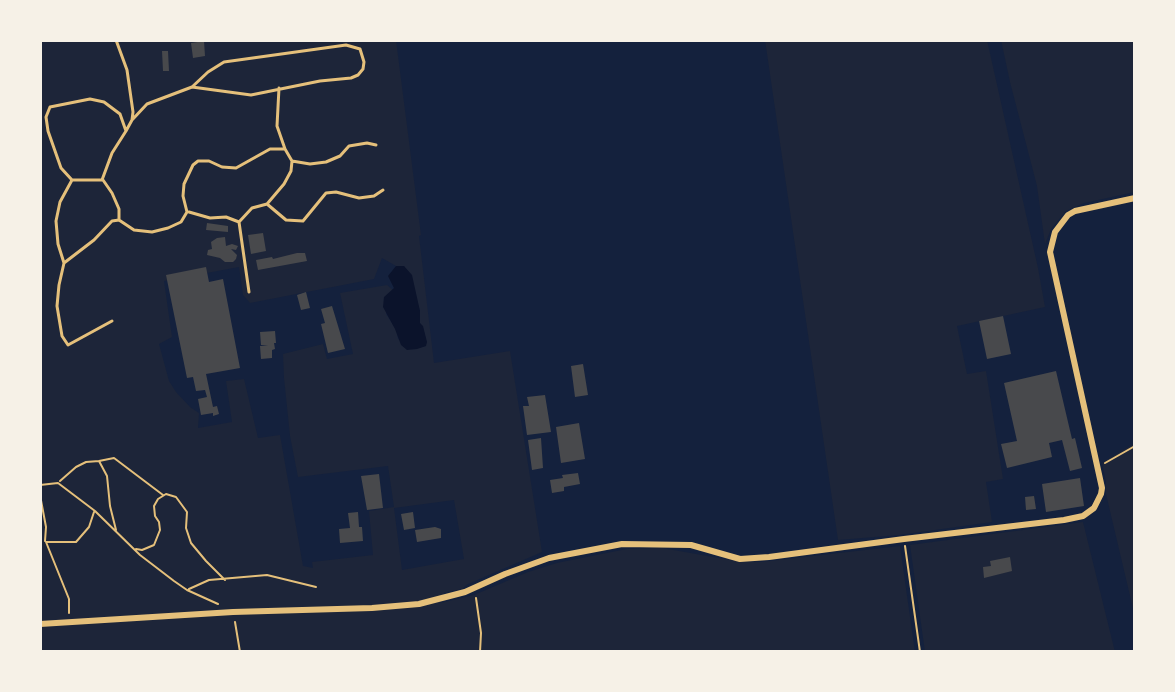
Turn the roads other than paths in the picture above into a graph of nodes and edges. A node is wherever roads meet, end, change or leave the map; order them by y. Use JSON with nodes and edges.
{"nodes":[{"id":1,"x":116,"y":40,"type":"edge"},
{"id":2,"x":192,"y":87,"type":"junction"},
{"id":3,"x":279,"y":88,"type":"junction"},
{"id":4,"x":132,"y":120,"type":"junction"},
{"id":5,"x":126,"y":131,"type":"junction"},
{"id":6,"x":376,"y":145,"type":"dead end"},
{"id":7,"x":285,"y":149,"type":"junction"},
{"id":8,"x":292,"y":161,"type":"junction"},
{"id":9,"x":72,"y":180,"type":"junction"},
{"id":10,"x":102,"y":180,"type":"junction"},
{"id":11,"x":383,"y":190,"type":"dead end"},
{"id":12,"x":1135,"y":198,"type":"edge"},
{"id":13,"x":267,"y":204,"type":"junction"},
{"id":14,"x":187,"y":212,"type":"junction"},
{"id":15,"x":119,"y":220,"type":"junction"},
{"id":16,"x":239,"y":222,"type":"junction"},
{"id":17,"x":64,"y":263,"type":"junction"},
{"id":18,"x":249,"y":292,"type":"dead end"},
{"id":19,"x":112,"y":321,"type":"dead end"},
{"id":20,"x":40,"y":624,"type":"edge"}],
"edges":[{"from":1,"to":4,"type":"lane"},
{"from":2,"to":3,"type":"lane"},
{"from":2,"to":3,"type":"lane"},
{"from":2,"to":4,"type":"lane"},
{"from":3,"to":7,"type":"lane"},
{"from":4,"to":5,"type":"lane"},
{"from":5,"to":9,"type":"lane"},
{"from":5,"to":10,"type":"lane"},
{"from":6,"to":8,"type":"lane"},
{"from":7,"to":8,"type":"lane"},
{"from":7,"to":14,"type":"lane"},
{"from":8,"to":13,"type":"lane"},
{"from":9,"to":10,"type":"lane"},
{"from":9,"to":17,"type":"lane"},
{"from":10,"to":15,"type":"lane"},
{"from":11,"to":13,"type":"lane"},
{"from":12,"to":20,"type":"street"},
{"from":13,"to":16,"type":"lane"},
{"from":14,"to":15,"type":"lane"},
{"from":14,"to":16,"type":"lane"},
{"from":15,"to":17,"type":"lane"},
{"from":16,"to":18,"type":"lane"},
{"from":17,"to":19,"type":"lane"}]}
